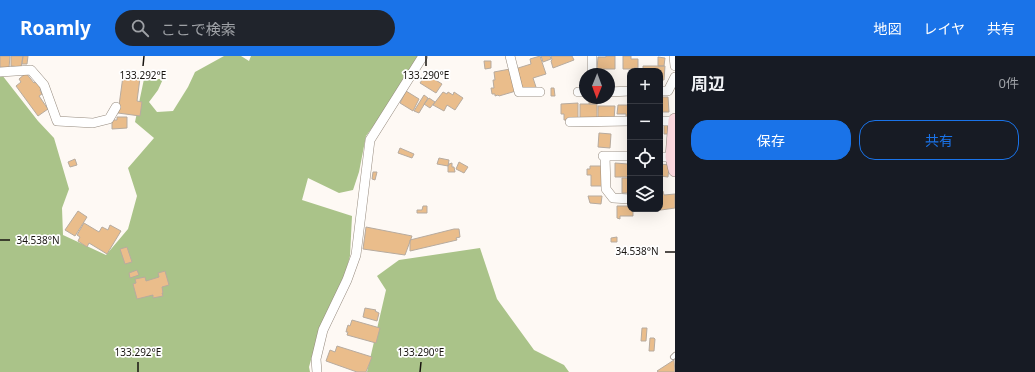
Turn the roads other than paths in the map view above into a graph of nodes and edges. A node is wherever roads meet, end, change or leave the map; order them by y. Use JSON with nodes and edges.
{"nodes":[{"id":1,"x":423,"y":56,"type":"edge"},
{"id":2,"x":510,"y":56,"type":"edge"},
{"id":3,"x":592,"y":56,"type":"edge"},
{"id":4,"x":674,"y":56,"type":"edge"},
{"id":5,"x":675,"y":66,"type":"edge"},
{"id":6,"x":592,"y":68,"type":"edge"},
{"id":7,"x":0,"y":72,"type":"edge"},
{"id":8,"x":675,"y":77,"type":"edge"},
{"id":9,"x":627,"y":91,"type":"edge"},
{"id":10,"x":663,"y":91,"type":"edge"},
{"id":11,"x":540,"y":92,"type":"dead end"},
{"id":12,"x":615,"y":92,"type":"edge"},
{"id":13,"x":116,"y":107,"type":"dead end"},
{"id":14,"x":675,"y":120,"type":"edge"},
{"id":15,"x":627,"y":121,"type":"edge"},
{"id":16,"x":663,"y":121,"type":"edge"},
{"id":17,"x":570,"y":122,"type":"dead end"},
{"id":18,"x":627,"y":156,"type":"edge"},
{"id":19,"x":666,"y":157,"type":"edge"},
{"id":20,"x":675,"y":170,"type":"edge"},
{"id":21,"x":627,"y":199,"type":"edge"},
{"id":22,"x":317,"y":372,"type":"edge"}],
"edges":[{"from":1,"to":22,"type":"street"},
{"from":2,"to":11,"type":"street"},
{"from":3,"to":6,"type":"street"},
{"from":4,"to":5,"type":"street"},
{"from":7,"to":13,"type":"street"},
{"from":8,"to":10,"type":"street"},
{"from":9,"to":12,"type":"street"},
{"from":14,"to":16,"type":"street"},
{"from":14,"to":19,"type":"main road"},
{"from":15,"to":17,"type":"street"},
{"from":18,"to":21,"type":"street"},
{"from":19,"to":20,"type":"main road"}]}
